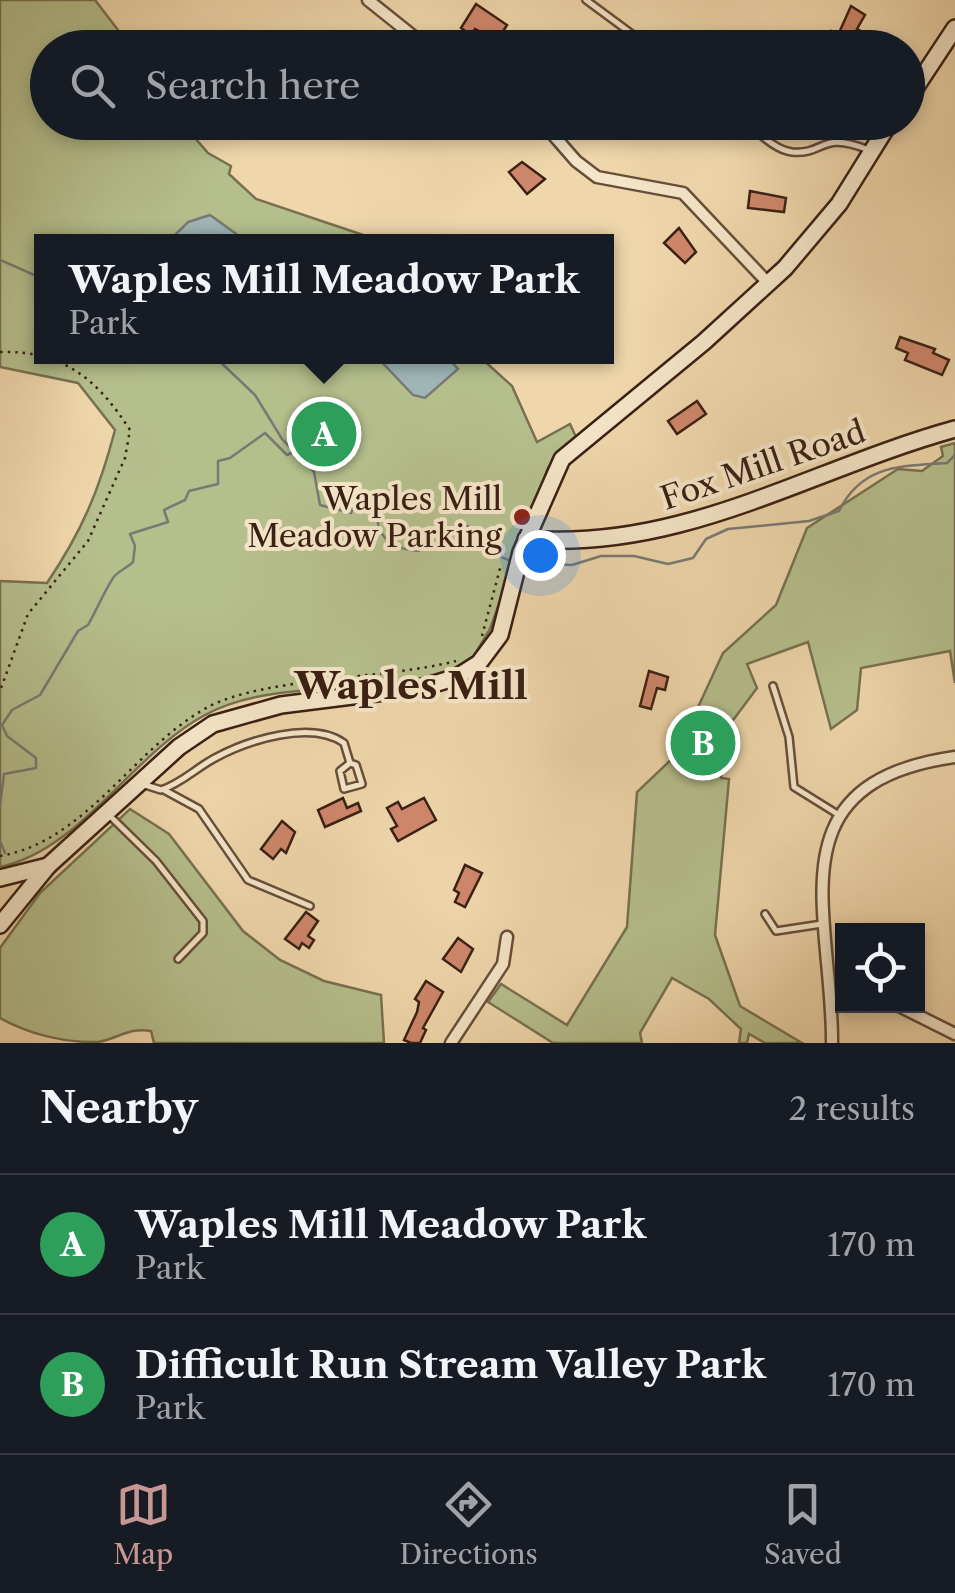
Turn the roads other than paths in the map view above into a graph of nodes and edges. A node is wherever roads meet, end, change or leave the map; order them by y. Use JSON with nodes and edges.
{"nodes":[{"id":1,"x":368,"y":0,"type":"edge"},
{"id":2,"x":586,"y":0,"type":"edge"},
{"id":3,"x":955,"y":28,"type":"edge"},
{"id":4,"x":406,"y":30,"type":"edge"},
{"id":5,"x":626,"y":30,"type":"edge"},
{"id":6,"x":925,"y":73,"type":"edge"},
{"id":7,"x":558,"y":140,"type":"edge"},
{"id":8,"x":770,"y":140,"type":"edge"},
{"id":9,"x":842,"y":140,"type":"edge"},
{"id":10,"x":842,"y":140,"type":"edge"},
{"id":11,"x":879,"y":140,"type":"edge"},
{"id":12,"x":872,"y":151,"type":"junction"},
{"id":13,"x":768,"y":283,"type":"junction"},
{"id":14,"x":955,"y":429,"type":"edge"},
{"id":15,"x":523,"y":546,"type":"junction"},
{"id":16,"x":773,"y":686,"type":"dead end"},
{"id":17,"x":955,"y":756,"type":"edge"},
{"id":18,"x":350,"y":763,"type":"junction"},
{"id":19,"x":140,"y":782,"type":"junction"},
{"id":20,"x":161,"y":790,"type":"junction"},
{"id":21,"x":107,"y":812,"type":"junction"},
{"id":22,"x":842,"y":816,"type":"junction"},
{"id":23,"x":48,"y":866,"type":"junction"},
{"id":24,"x":0,"y":878,"type":"edge"},
{"id":25,"x":310,"y":906,"type":"dead end"},
{"id":26,"x":765,"y":914,"type":"dead end"},
{"id":27,"x":822,"y":924,"type":"junction"},
{"id":28,"x":0,"y":926,"type":"edge"},
{"id":29,"x":507,"y":936,"type":"dead end"},
{"id":30,"x":178,"y":959,"type":"dead end"},
{"id":31,"x":835,"y":992,"type":"edge"},
{"id":32,"x":836,"y":1013,"type":"edge"},
{"id":33,"x":914,"y":1013,"type":"edge"},
{"id":34,"x":955,"y":1034,"type":"edge"},
{"id":35,"x":451,"y":1043,"type":"edge"},
{"id":36,"x":832,"y":1043,"type":"edge"}],
"edges":[{"from":1,"to":4,"type":"street"},
{"from":2,"to":5,"type":"lane"},
{"from":3,"to":6,"type":"main road"},
{"from":7,"to":13,"type":"street"},
{"from":8,"to":10,"type":"lane"},
{"from":9,"to":12,"type":"lane"},
{"from":11,"to":12,"type":"main road"},
{"from":12,"to":13,"type":"main road"},
{"from":13,"to":15,"type":"main road"},
{"from":14,"to":15,"type":"main road","name":"Fox Mill Road"},
{"from":15,"to":19,"type":"main road"},
{"from":16,"to":22,"type":"lane"},
{"from":17,"to":22,"type":"street"},
{"from":18,"to":18,"type":"lane"},
{"from":18,"to":20,"type":"lane"},
{"from":19,"to":20,"type":"lane"},
{"from":19,"to":21,"type":"main road"},
{"from":20,"to":25,"type":"lane"},
{"from":21,"to":23,"type":"main road"},
{"from":21,"to":30,"type":"lane"},
{"from":22,"to":27,"type":"street"},
{"from":23,"to":24,"type":"main road"},
{"from":23,"to":28,"type":"main road"},
{"from":26,"to":27,"type":"lane"},
{"from":27,"to":31,"type":"street"},
{"from":29,"to":35,"type":"street"},
{"from":32,"to":36,"type":"street"},
{"from":33,"to":34,"type":"street"}]}
